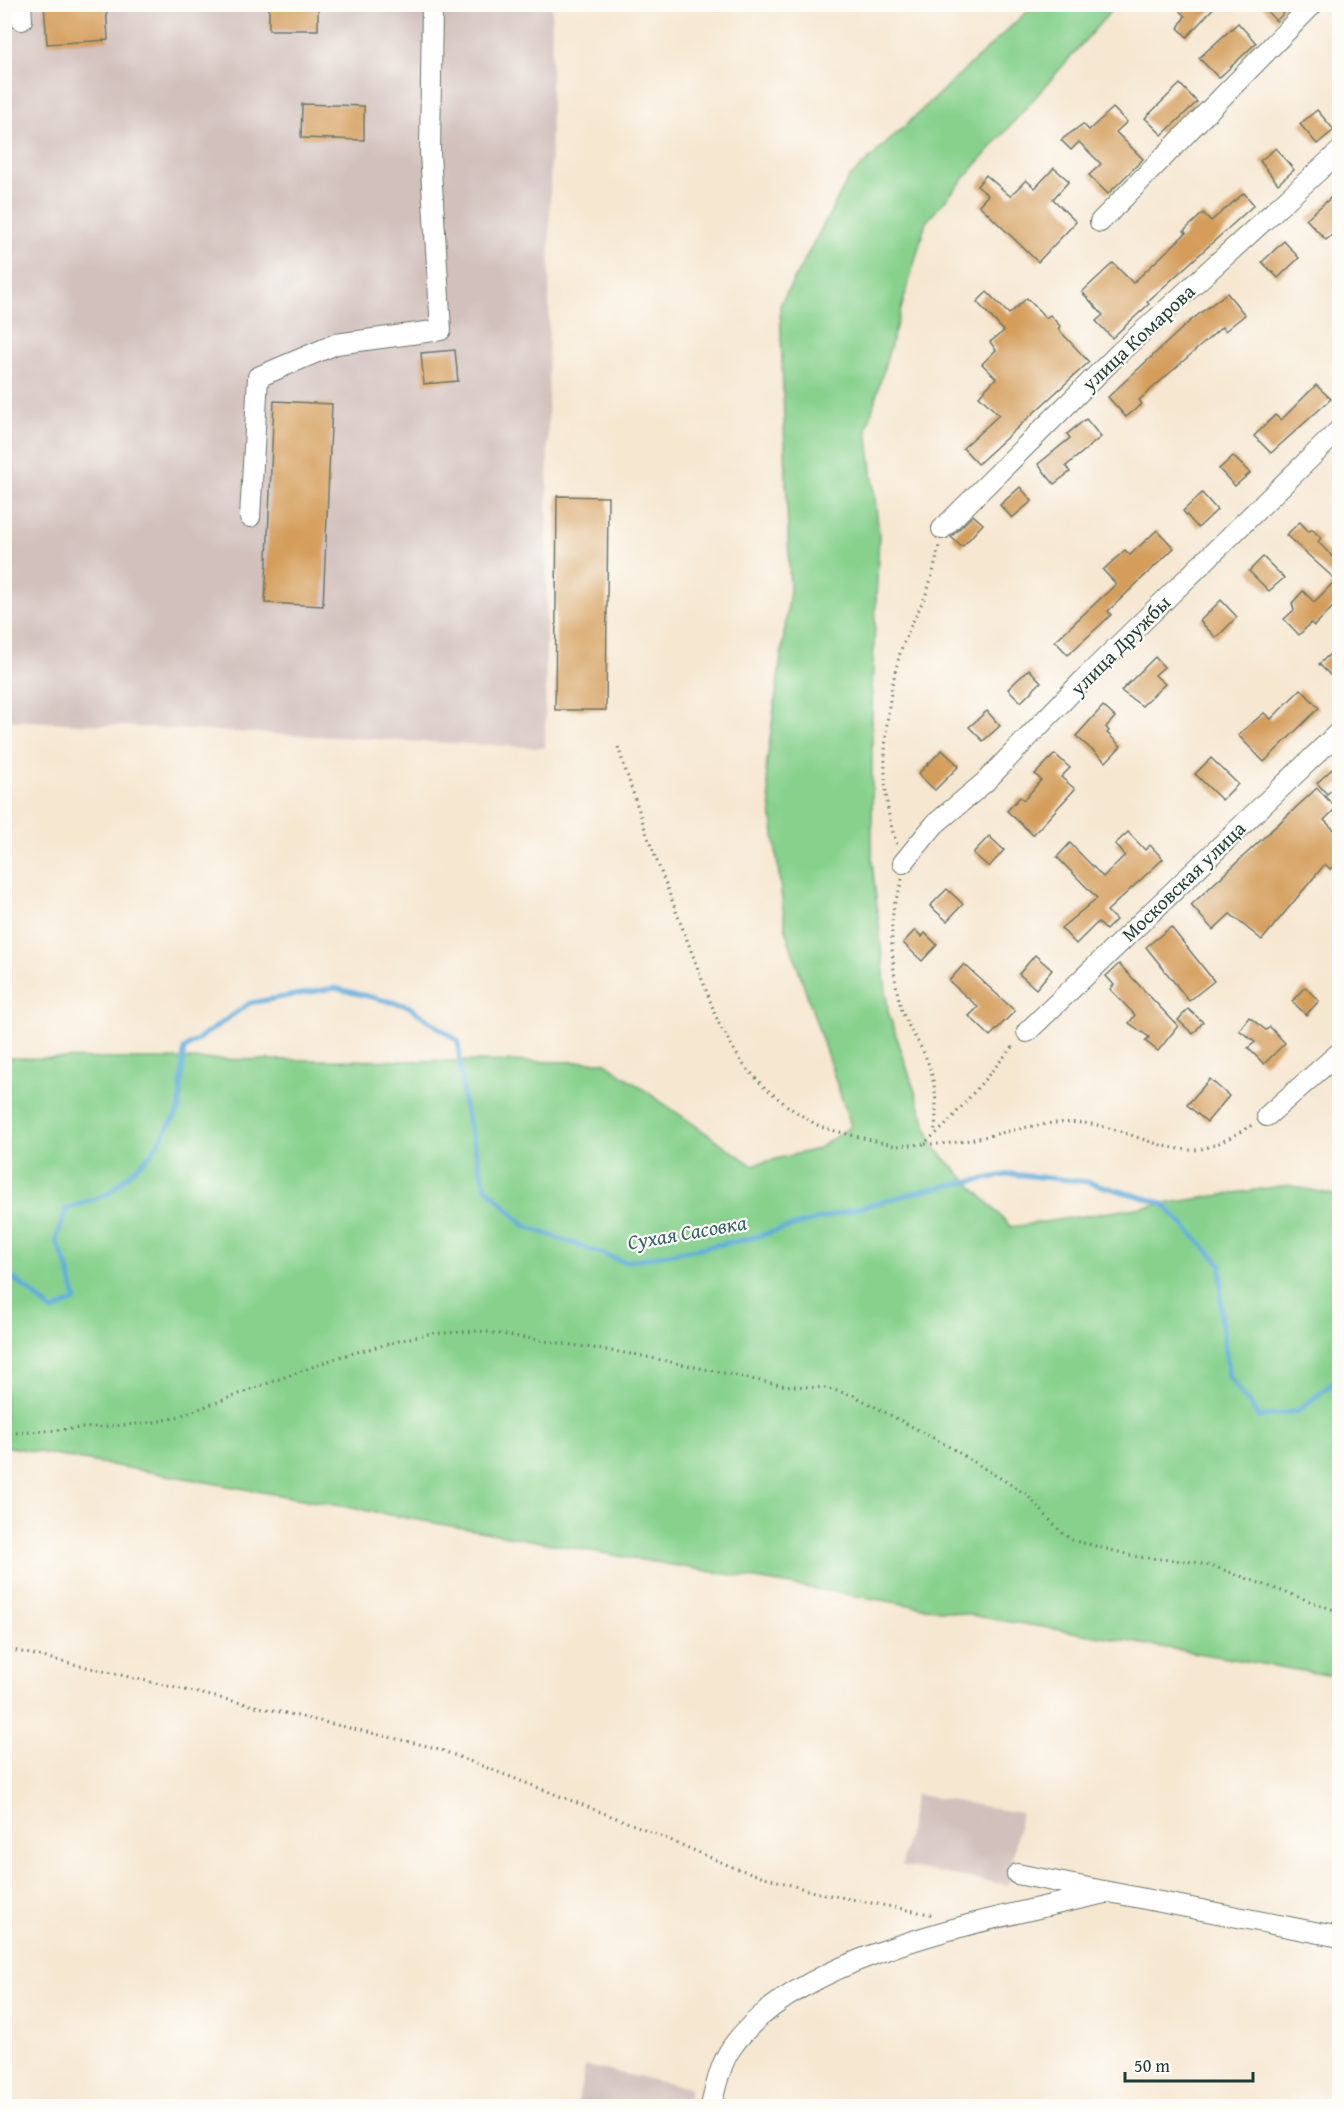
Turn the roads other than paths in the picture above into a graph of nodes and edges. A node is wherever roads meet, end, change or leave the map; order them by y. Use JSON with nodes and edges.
{"nodes":[{"id":1,"x":432,"y":4,"type":"edge"},
{"id":2,"x":1312,"y":4,"type":"edge"},
{"id":3,"x":1340,"y":151,"type":"edge"},
{"id":4,"x":1100,"y":222,"type":"dead end"},
{"id":5,"x":1340,"y":429,"type":"edge"},
{"id":6,"x":250,"y":517,"type":"dead end"},
{"id":7,"x":942,"y":529,"type":"dead end"},
{"id":8,"x":1340,"y":731,"type":"edge"},
{"id":9,"x":903,"y":862,"type":"dead end"},
{"id":10,"x":1027,"y":1032,"type":"road end"},
{"id":11,"x":1340,"y":1052,"type":"edge"},
{"id":12,"x":1267,"y":1116,"type":"road end"},
{"id":13,"x":1017,"y":1874,"type":"dead end"},
{"id":14,"x":1109,"y":1892,"type":"junction"},
{"id":15,"x":1340,"y":1937,"type":"edge"},
{"id":16,"x":711,"y":2106,"type":"edge"}],
"edges":[{"from":1,"to":6,"type":"street"},
{"from":2,"to":4,"type":"street"},
{"from":3,"to":7,"type":"street","name":"улица Комарова"},
{"from":5,"to":9,"type":"street","name":"улица Дружбы"},
{"from":8,"to":10,"type":"street","name":"Московская улица"},
{"from":11,"to":12,"type":"street"},
{"from":13,"to":14,"type":"street"},
{"from":14,"to":15,"type":"street"},
{"from":14,"to":16,"type":"street"}]}
